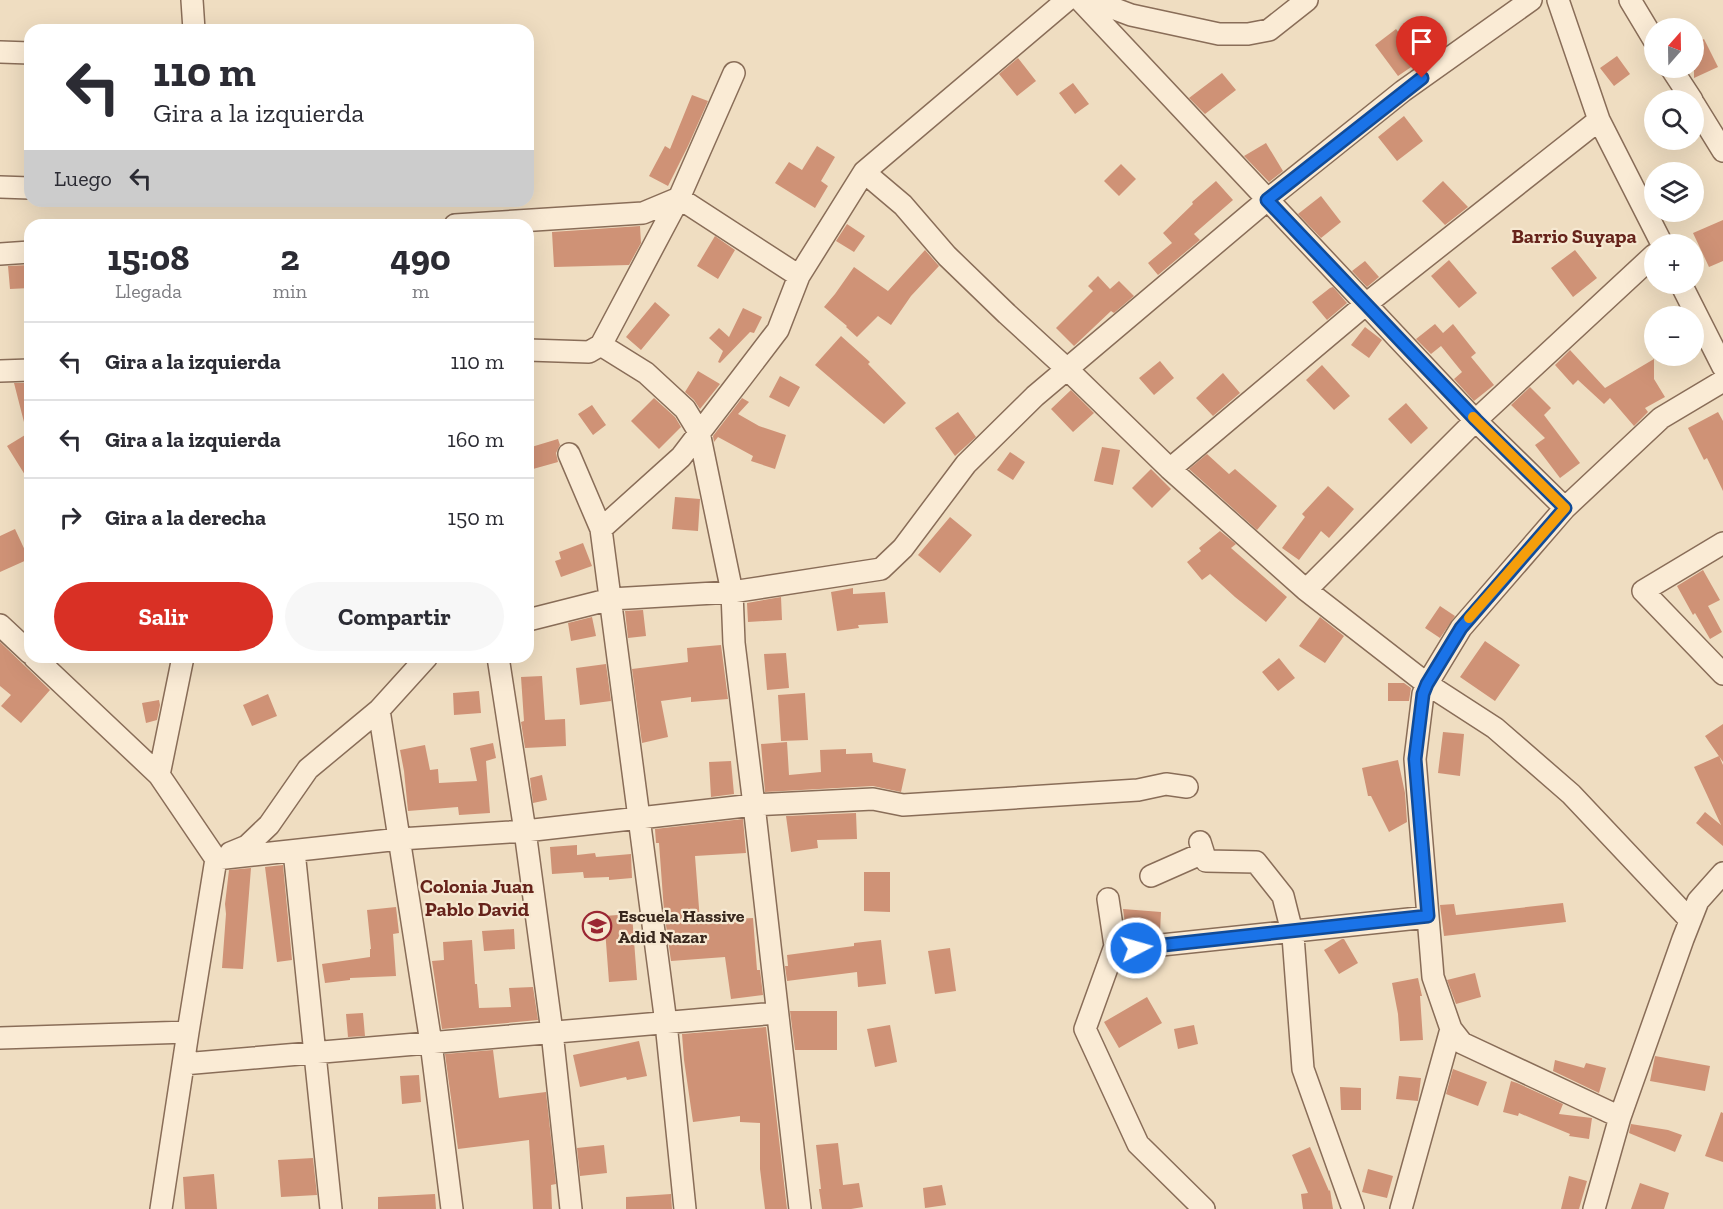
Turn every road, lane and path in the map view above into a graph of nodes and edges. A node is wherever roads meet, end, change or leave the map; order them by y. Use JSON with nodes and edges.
{"nodes":[{"id":1,"x":192,"y":0,"type":"edge"},
{"id":2,"x":1067,"y":0,"type":"edge"},
{"id":3,"x":1080,"y":0,"type":"edge"},
{"id":4,"x":1091,"y":0,"type":"edge"},
{"id":5,"x":1307,"y":0,"type":"edge"},
{"id":6,"x":1531,"y":0,"type":"edge"},
{"id":7,"x":1630,"y":0,"type":"edge"},
{"id":8,"x":1562,"y":2,"type":"edge"},
{"id":9,"x":1644,"y":23,"type":"edge"},
{"id":10,"x":194,"y":24,"type":"edge"},
{"id":11,"x":0,"y":52,"type":"edge"},
{"id":12,"x":24,"y":53,"type":"edge"},
{"id":13,"x":734,"y":73,"type":"dead end"},
{"id":14,"x":1599,"y":120,"type":"junction"},
{"id":15,"x":1704,"y":120,"type":"edge"},
{"id":16,"x":1723,"y":151,"type":"edge"},
{"id":17,"x":864,"y":172,"type":"junction"},
{"id":18,"x":0,"y":187,"type":"edge"},
{"id":19,"x":24,"y":188,"type":"edge"},
{"id":20,"x":679,"y":198,"type":"junction"},
{"id":21,"x":1267,"y":200,"type":"junction"},
{"id":22,"x":534,"y":220,"type":"edge"},
{"id":23,"x":1657,"y":234,"type":"edge"},
{"id":24,"x":24,"y":252,"type":"edge"},
{"id":25,"x":0,"y":254,"type":"edge"},
{"id":26,"x":1644,"y":264,"type":"edge"},
{"id":27,"x":799,"y":276,"type":"junction"},
{"id":28,"x":1686,"y":294,"type":"edge"},
{"id":29,"x":1366,"y":304,"type":"junction"},
{"id":30,"x":601,"y":345,"type":"junction"},
{"id":31,"x":534,"y":350,"type":"edge"},
{"id":32,"x":1723,"y":367,"type":"edge"},
{"id":33,"x":24,"y":369,"type":"edge"},
{"id":34,"x":1067,"y":369,"type":"junction"},
{"id":35,"x":0,"y":371,"type":"edge"},
{"id":36,"x":1723,"y":381,"type":"edge"},
{"id":37,"x":1476,"y":420,"type":"junction"},
{"id":38,"x":699,"y":432,"type":"junction"},
{"id":39,"x":569,"y":454,"type":"dead end"},
{"id":40,"x":1170,"y":469,"type":"junction"},
{"id":41,"x":1565,"y":508,"type":"junction"},
{"id":42,"x":601,"y":529,"type":"junction"},
{"id":43,"x":1723,"y":543,"type":"edge"},
{"id":44,"x":1305,"y":590,"type":"junction"},
{"id":45,"x":732,"y":592,"type":"junction"},
{"id":46,"x":611,"y":599,"type":"junction"},
{"id":47,"x":534,"y":618,"type":"edge"},
{"id":48,"x":0,"y":624,"type":"edge"},
{"id":49,"x":24,"y":647,"type":"edge"},
{"id":50,"x":40,"y":663,"type":"edge"},
{"id":51,"x":182,"y":663,"type":"edge"},
{"id":52,"x":422,"y":663,"type":"edge"},
{"id":53,"x":499,"y":663,"type":"edge"},
{"id":54,"x":1723,"y":674,"type":"edge"},
{"id":55,"x":1427,"y":684,"type":"junction"},
{"id":56,"x":379,"y":710,"type":"junction"},
{"id":57,"x":159,"y":775,"type":"junction"},
{"id":58,"x":1187,"y":788,"type":"dead end"},
{"id":59,"x":754,"y":805,"type":"junction"},
{"id":60,"x":640,"y":819,"type":"junction"},
{"id":61,"x":525,"y":831,"type":"junction"},
{"id":62,"x":400,"y":839,"type":"junction"},
{"id":63,"x":294,"y":851,"type":"junction"},
{"id":64,"x":216,"y":860,"type":"junction"},
{"id":65,"x":1723,"y":873,"type":"edge"},
{"id":66,"x":1151,"y":876,"type":"dead end"},
{"id":67,"x":1108,"y":899,"type":"dead end"},
{"id":68,"x":1428,"y":916,"type":"junction"},
{"id":69,"x":1690,"y":920,"type":"junction"},
{"id":70,"x":1292,"y":931,"type":"junction"},
{"id":71,"x":1114,"y":950,"type":"junction"},
{"id":72,"x":777,"y":1013,"type":"junction"},
{"id":73,"x":666,"y":1023,"type":"junction"},
{"id":74,"x":1451,"y":1029,"type":"junction"},
{"id":75,"x":188,"y":1032,"type":"junction"},
{"id":76,"x":552,"y":1032,"type":"junction"},
{"id":77,"x":0,"y":1038,"type":"edge"},
{"id":78,"x":431,"y":1043,"type":"junction"},
{"id":79,"x":314,"y":1053,"type":"junction"},
{"id":80,"x":183,"y":1064,"type":"junction"},
{"id":81,"x":1620,"y":1117,"type":"junction"},
{"id":82,"x":162,"y":1209,"type":"edge"},
{"id":83,"x":331,"y":1209,"type":"edge"},
{"id":84,"x":452,"y":1209,"type":"edge"},
{"id":85,"x":572,"y":1209,"type":"edge"},
{"id":86,"x":685,"y":1209,"type":"edge"},
{"id":87,"x":800,"y":1209,"type":"edge"},
{"id":88,"x":1204,"y":1209,"type":"edge"},
{"id":89,"x":1353,"y":1209,"type":"edge"},
{"id":90,"x":1401,"y":1209,"type":"edge"},
{"id":91,"x":1594,"y":1209,"type":"edge"}],
"edges":[{"from":1,"to":10,"type":"street"},
{"from":2,"to":17,"type":"street"},
{"from":3,"to":21,"type":"street"},
{"from":4,"to":5,"type":"street"},
{"from":6,"to":21,"type":"street"},
{"from":7,"to":9,"type":"street"},
{"from":8,"to":14,"type":"street"},
{"from":11,"to":12,"type":"street"},
{"from":13,"to":20,"type":"street"},
{"from":14,"to":23,"type":"street"},
{"from":14,"to":29,"type":"street"},
{"from":15,"to":16,"type":"street"},
{"from":17,"to":27,"type":"street"},
{"from":17,"to":34,"type":"street"},
{"from":18,"to":19,"type":"street"},
{"from":20,"to":22,"type":"street"},
{"from":20,"to":27,"type":"street"},
{"from":20,"to":30,"type":"street"},
{"from":21,"to":29,"type":"street"},
{"from":21,"to":34,"type":"street"},
{"from":24,"to":25,"type":"street"},
{"from":26,"to":37,"type":"street"},
{"from":27,"to":38,"type":"street"},
{"from":28,"to":32,"type":"street"},
{"from":29,"to":37,"type":"street"},
{"from":29,"to":40,"type":"street"},
{"from":30,"to":31,"type":"street"},
{"from":30,"to":38,"type":"street"},
{"from":33,"to":35,"type":"street"},
{"from":34,"to":40,"type":"street"},
{"from":34,"to":45,"type":"street"},
{"from":36,"to":41,"type":"street"},
{"from":37,"to":41,"type":"street"},
{"from":37,"to":44,"type":"street"},
{"from":38,"to":42,"type":"street"},
{"from":38,"to":45,"type":"street"},
{"from":39,"to":42,"type":"street"},
{"from":40,"to":44,"type":"street"},
{"from":41,"to":55,"type":"street"},
{"from":42,"to":46,"type":"street"},
{"from":43,"to":54,"type":"street"},
{"from":44,"to":55,"type":"street"},
{"from":45,"to":46,"type":"street"},
{"from":45,"to":59,"type":"street"},
{"from":46,"to":47,"type":"street"},
{"from":46,"to":60,"type":"street"},
{"from":48,"to":49,"type":"street"},
{"from":50,"to":57,"type":"street"},
{"from":51,"to":57,"type":"street"},
{"from":52,"to":56,"type":"street"},
{"from":53,"to":61,"type":"street"},
{"from":55,"to":68,"type":"street"},
{"from":55,"to":69,"type":"street"},
{"from":56,"to":62,"type":"street"},
{"from":56,"to":64,"type":"street"},
{"from":57,"to":64,"type":"street"},
{"from":58,"to":59,"type":"street"},
{"from":59,"to":60,"type":"street"},
{"from":59,"to":72,"type":"street"},
{"from":60,"to":61,"type":"street"},
{"from":60,"to":73,"type":"street"},
{"from":61,"to":62,"type":"street"},
{"from":61,"to":76,"type":"street"},
{"from":62,"to":63,"type":"street"},
{"from":62,"to":78,"type":"street"},
{"from":63,"to":64,"type":"street"},
{"from":63,"to":79,"type":"street"},
{"from":64,"to":75,"type":"street"},
{"from":65,"to":69,"type":"street"},
{"from":66,"to":70,"type":"street"},
{"from":67,"to":71,"type":"street"},
{"from":68,"to":70,"type":"street"},
{"from":68,"to":74,"type":"street"},
{"from":69,"to":81,"type":"street"},
{"from":70,"to":71,"type":"street"},
{"from":70,"to":89,"type":"street"},
{"from":71,"to":88,"type":"street"},
{"from":72,"to":73,"type":"street"},
{"from":72,"to":87,"type":"street"},
{"from":73,"to":76,"type":"street"},
{"from":73,"to":86,"type":"street"},
{"from":74,"to":81,"type":"street"},
{"from":74,"to":90,"type":"street"},
{"from":75,"to":77,"type":"street"},
{"from":75,"to":80,"type":"street"},
{"from":76,"to":78,"type":"street"},
{"from":76,"to":85,"type":"street"},
{"from":78,"to":79,"type":"street"},
{"from":78,"to":84,"type":"street"},
{"from":79,"to":80,"type":"street"},
{"from":79,"to":83,"type":"street"},
{"from":80,"to":82,"type":"street"},
{"from":81,"to":91,"type":"street"}]}
